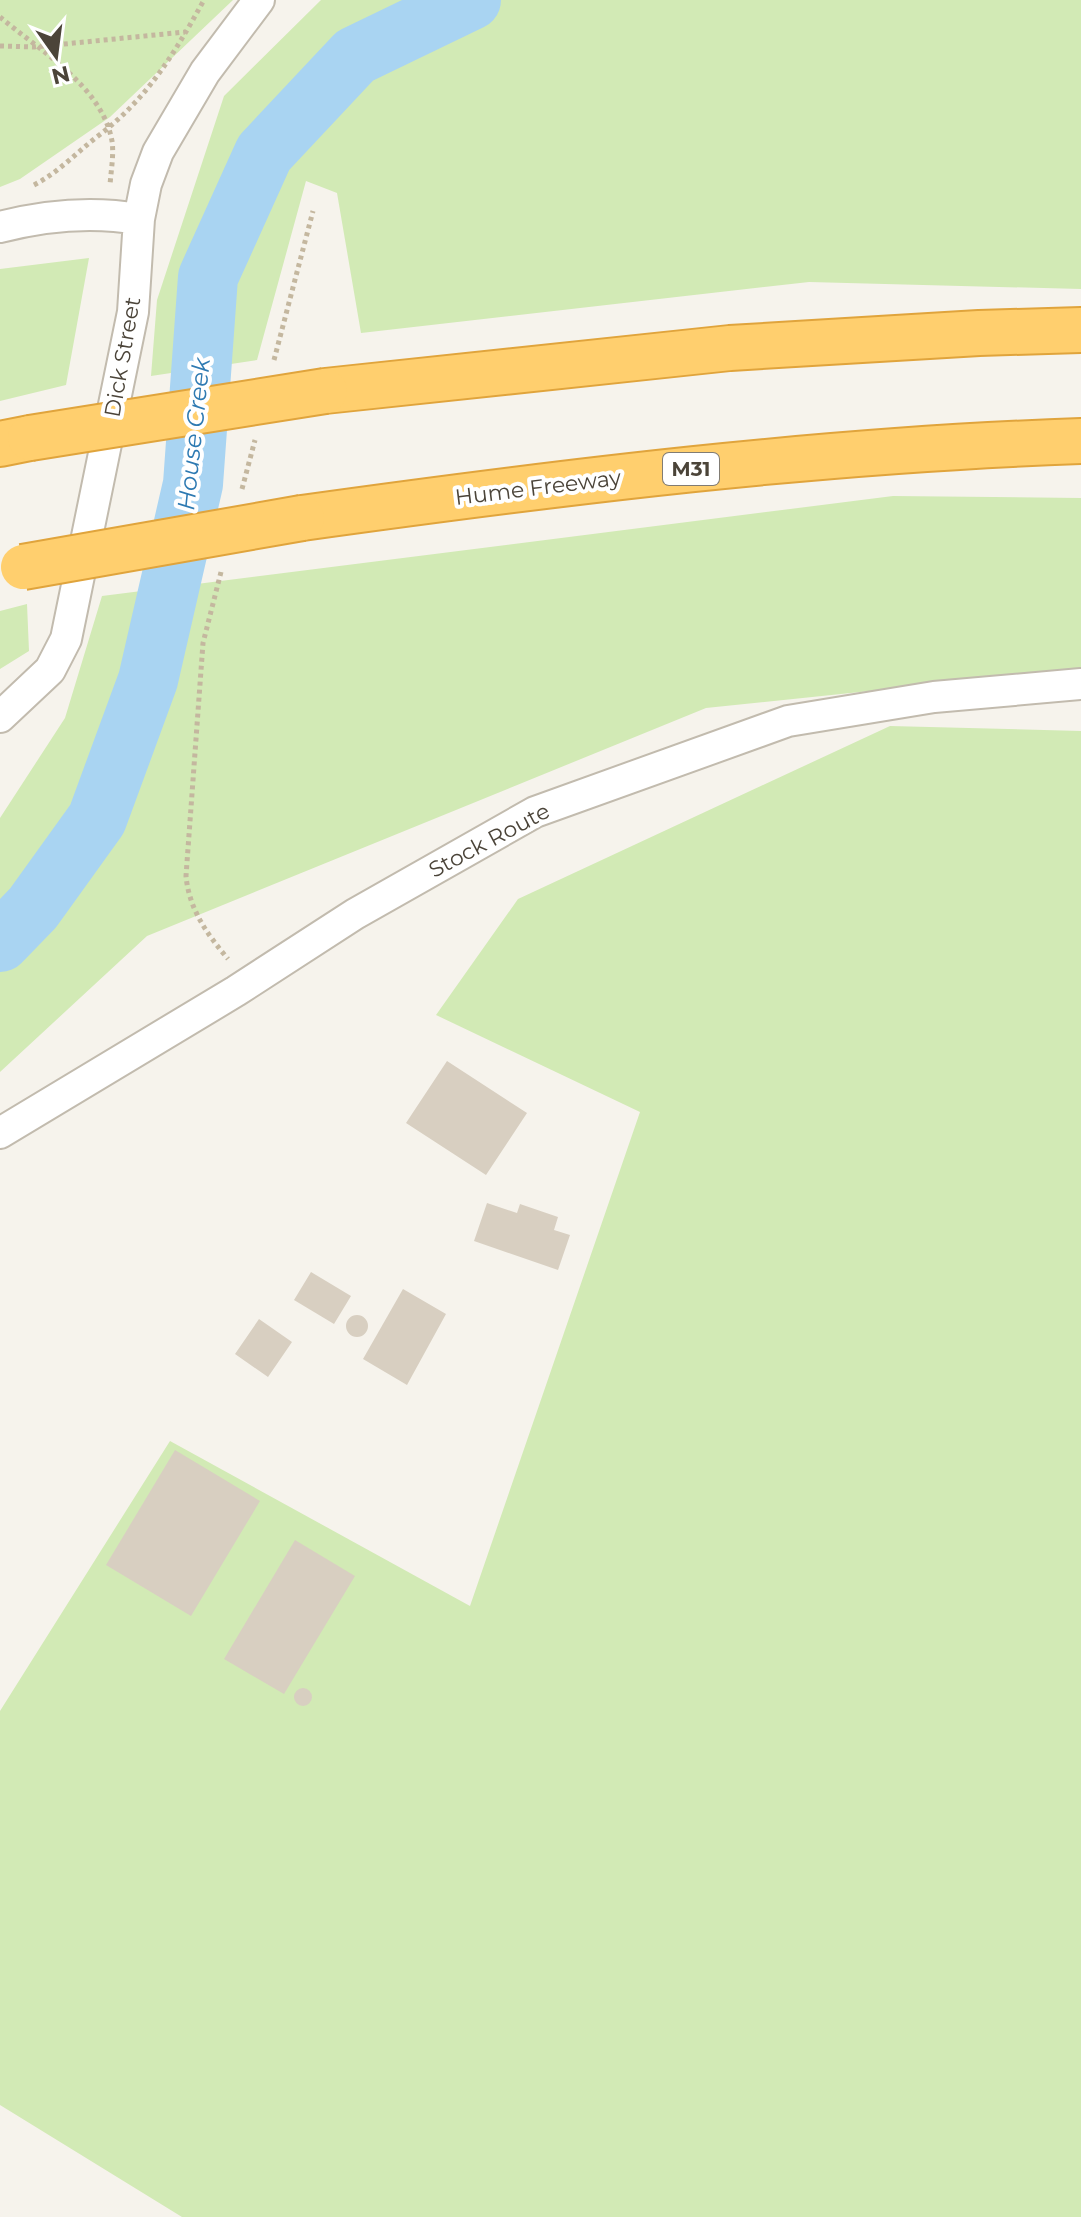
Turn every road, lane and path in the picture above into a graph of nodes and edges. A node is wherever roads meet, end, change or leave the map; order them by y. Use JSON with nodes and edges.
{"nodes":[{"id":1,"x":204,"y":0,"type":"edge"},
{"id":2,"x":259,"y":0,"type":"edge"},
{"id":3,"x":0,"y":17,"type":"edge"},
{"id":4,"x":186,"y":32,"type":"junction"},
{"id":5,"x":0,"y":46,"type":"edge"},
{"id":6,"x":34,"y":47,"type":"junction"},
{"id":7,"x":109,"y":130,"type":"junction"},
{"id":8,"x":29,"y":188,"type":"dead end"},
{"id":9,"x":313,"y":211,"type":"dead end"},
{"id":10,"x":139,"y":219,"type":"junction"},
{"id":11,"x":0,"y":227,"type":"edge"},
{"id":12,"x":1081,"y":330,"type":"edge"},
{"id":13,"x":272,"y":367,"type":"dead end"},
{"id":14,"x":258,"y":427,"type":"dead end"},
{"id":15,"x":15,"y":441,"type":"edge"},
{"id":16,"x":1081,"y":441,"type":"edge"},
{"id":17,"x":240,"y":500,"type":"dead end"},
{"id":18,"x":225,"y":557,"type":"dead end"},
{"id":19,"x":12,"y":570,"type":"edge"},
{"id":20,"x":1081,"y":684,"type":"edge"},
{"id":21,"x":0,"y":717,"type":"edge"},
{"id":22,"x":247,"y":984,"type":"junction"},
{"id":23,"x":0,"y":1133,"type":"edge"}],
"edges":[{"from":1,"to":4,"type":"path"},
{"from":2,"to":10,"type":"street","name":"Dick Street"},
{"from":3,"to":6,"type":"path"},
{"from":4,"to":6,"type":"path"},
{"from":4,"to":7,"type":"path"},
{"from":5,"to":6,"type":"path"},
{"from":6,"to":7,"type":"path"},
{"from":7,"to":8,"type":"path"},
{"from":9,"to":13,"type":"path"},
{"from":10,"to":11,"type":"street"},
{"from":10,"to":21,"type":"street","name":"Dick Street"},
{"from":12,"to":15,"type":"highway","bridge":true},
{"from":14,"to":17,"type":"path"},
{"from":16,"to":19,"type":"highway","name":"Hume Freeway","number":"M31","bridge":true},
{"from":18,"to":22,"type":"path"},
{"from":20,"to":22,"type":"street","name":"Stock Route"},
{"from":22,"to":23,"type":"street","name":"Stock Route"}]}
